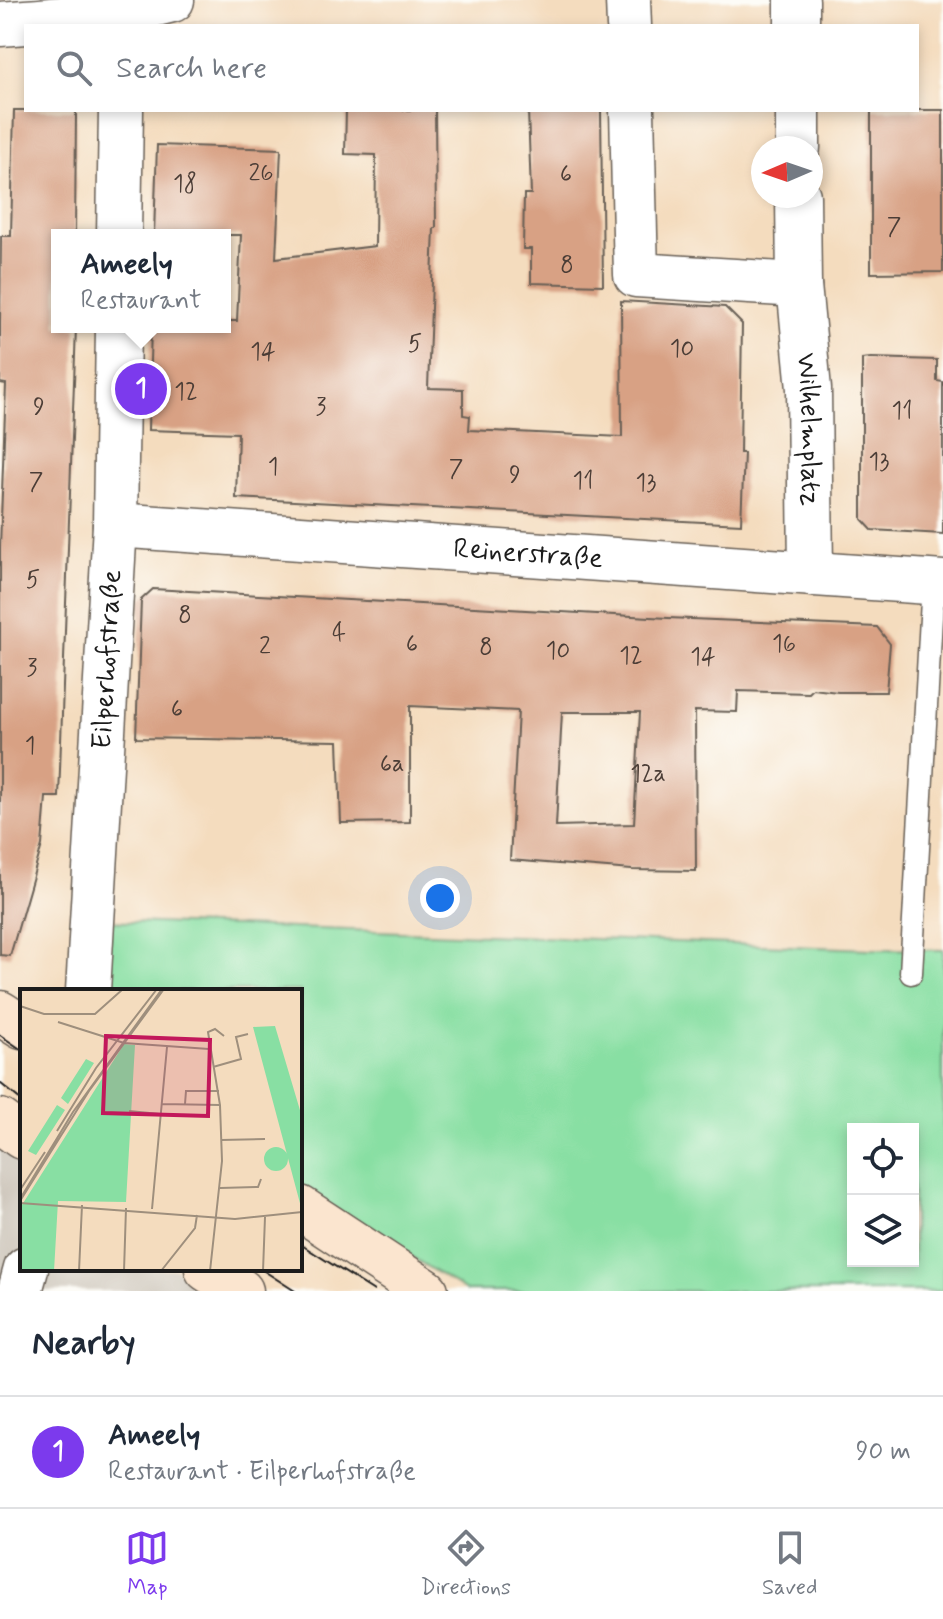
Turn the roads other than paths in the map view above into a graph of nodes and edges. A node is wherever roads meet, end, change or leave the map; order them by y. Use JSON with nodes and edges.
{"nodes":[{"id":1,"x":172,"y":0,"type":"edge"},
{"id":2,"x":628,"y":0,"type":"edge"},
{"id":3,"x":797,"y":0,"type":"edge"},
{"id":4,"x":122,"y":18,"type":"edge"},
{"id":5,"x":0,"y":24,"type":"edge"},
{"id":6,"x":629,"y":24,"type":"edge"},
{"id":7,"x":797,"y":24,"type":"edge"},
{"id":8,"x":121,"y":112,"type":"edge"},
{"id":9,"x":632,"y":112,"type":"edge"},
{"id":10,"x":798,"y":112,"type":"edge"},
{"id":11,"x":798,"y":136,"type":"edge"},
{"id":12,"x":798,"y":208,"type":"edge"},
{"id":13,"x":119,"y":229,"type":"edge"},
{"id":14,"x":799,"y":285,"type":"junction"},
{"id":15,"x":118,"y":333,"type":"edge"},
{"id":16,"x":115,"y":525,"type":"junction"},
{"id":17,"x":811,"y":574,"type":"junction"},
{"id":18,"x":938,"y":582,"type":"edge"},
{"id":19,"x":911,"y":973,"type":"dead end"},
{"id":20,"x":88,"y":989,"type":"edge"},
{"id":21,"x":0,"y":1013,"type":"edge"},
{"id":22,"x":20,"y":1026,"type":"edge"},
{"id":23,"x":0,"y":1121,"type":"edge"},
{"id":24,"x":20,"y":1136,"type":"edge"},
{"id":25,"x":302,"y":1209,"type":"edge"},
{"id":26,"x":25,"y":1271,"type":"edge"},
{"id":27,"x":210,"y":1271,"type":"edge"},
{"id":28,"x":20,"y":1291,"type":"edge"},
{"id":29,"x":241,"y":1291,"type":"edge"},
{"id":30,"x":426,"y":1291,"type":"edge"}],
"edges":[{"from":1,"to":4,"type":"street"},
{"from":2,"to":6,"type":"street"},
{"from":3,"to":7,"type":"street"},
{"from":4,"to":5,"type":"street"},
{"from":8,"to":13,"type":"street"},
{"from":9,"to":14,"type":"street"},
{"from":10,"to":11,"type":"street"},
{"from":12,"to":14,"type":"street","name":"Wilhelmplatz"},
{"from":14,"to":17,"type":"street","name":"Wilhelmplatz"},
{"from":15,"to":16,"type":"street","name":"Eilperhofstraße"},
{"from":16,"to":17,"type":"street","name":"Reinerstraße"},
{"from":16,"to":20,"type":"street","name":"Eilperhofstraße"},
{"from":17,"to":18,"type":"street","name":"Reinerstraße"},
{"from":18,"to":19,"type":"lane"},
{"from":21,"to":22,"type":"main road"},
{"from":23,"to":24,"type":"main road"},
{"from":25,"to":30,"type":"main road"},
{"from":26,"to":28,"type":"street"},
{"from":27,"to":29,"type":"main road"}]}
